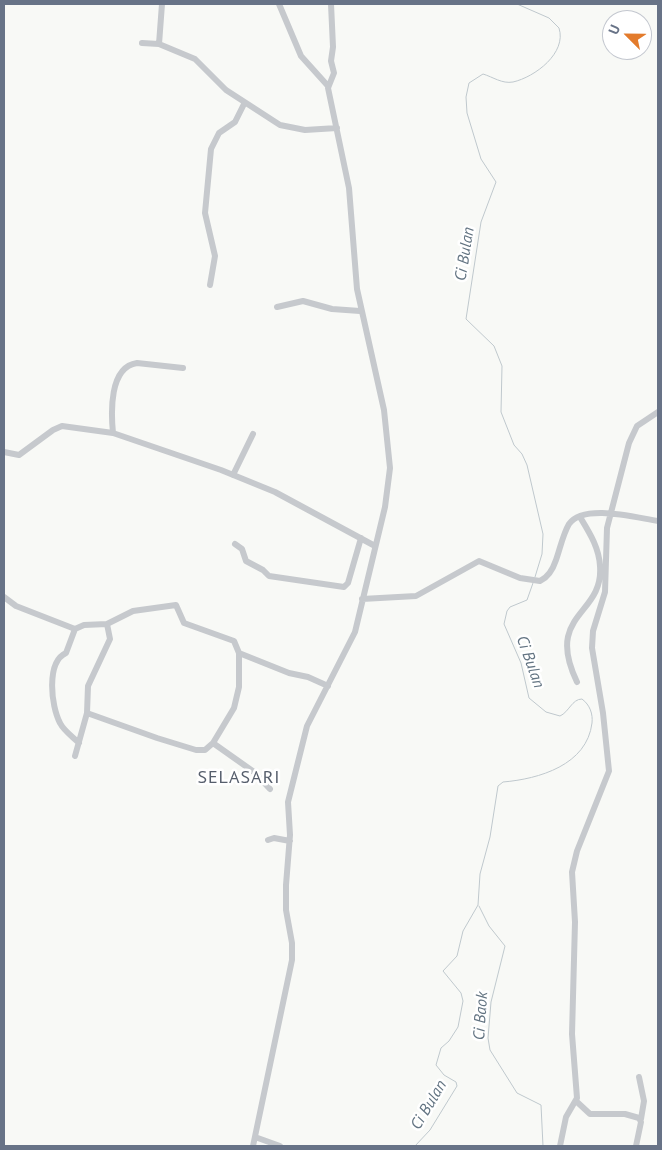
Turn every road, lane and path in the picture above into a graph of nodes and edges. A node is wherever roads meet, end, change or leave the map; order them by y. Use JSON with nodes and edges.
{"nodes":[{"id":1,"x":162,"y":4,"type":"edge"},
{"id":2,"x":279,"y":4,"type":"edge"},
{"id":3,"x":331,"y":4,"type":"edge"},
{"id":4,"x":142,"y":43,"type":"dead end"},
{"id":5,"x":159,"y":44,"type":"junction"},
{"id":6,"x":328,"y":86,"type":"junction"},
{"id":7,"x":244,"y":104,"type":"junction"},
{"id":8,"x":337,"y":128,"type":"junction"},
{"id":9,"x":210,"y":285,"type":"dead end"},
{"id":10,"x":277,"y":307,"type":"dead end"},
{"id":11,"x":360,"y":311,"type":"junction"},
{"id":12,"x":184,"y":368,"type":"dead end"},
{"id":13,"x":658,"y":412,"type":"edge"},
{"id":14,"x":113,"y":433,"type":"junction"},
{"id":15,"x":253,"y":434,"type":"dead end"},
{"id":16,"x":4,"y":452,"type":"edge"},
{"id":17,"x":233,"y":475,"type":"junction"},
{"id":18,"x":610,"y":513,"type":"junction"},
{"id":19,"x":580,"y":517,"type":"junction"},
{"id":20,"x":658,"y":521,"type":"edge"},
{"id":21,"x":361,"y":538,"type":"junction"},
{"id":22,"x":235,"y":544,"type":"dead end"},
{"id":23,"x":375,"y":546,"type":"junction"},
{"id":24,"x":4,"y":597,"type":"edge"},
{"id":25,"x":362,"y":600,"type":"junction"},
{"id":26,"x":107,"y":624,"type":"junction"},
{"id":27,"x":75,"y":629,"type":"junction"},
{"id":28,"x":239,"y":653,"type":"junction"},
{"id":29,"x":577,"y":682,"type":"dead end"},
{"id":30,"x":328,"y":686,"type":"junction"},
{"id":31,"x":87,"y":713,"type":"junction"},
{"id":32,"x":79,"y":743,"type":"junction"},
{"id":33,"x":213,"y":743,"type":"junction"},
{"id":34,"x":75,"y":756,"type":"dead end"},
{"id":35,"x":270,"y":789,"type":"dead end"},
{"id":36,"x":268,"y":840,"type":"dead end"},
{"id":37,"x":290,"y":841,"type":"junction"},
{"id":38,"x":639,"y":1077,"type":"dead end"},
{"id":39,"x":576,"y":1101,"type":"junction"},
{"id":40,"x":640,"y":1119,"type":"junction"},
{"id":41,"x":255,"y":1136,"type":"junction"},
{"id":42,"x":253,"y":1146,"type":"edge"},
{"id":43,"x":280,"y":1146,"type":"edge"},
{"id":44,"x":560,"y":1146,"type":"edge"},
{"id":45,"x":636,"y":1146,"type":"edge"}],
"edges":[{"from":1,"to":5,"type":"street"},
{"from":2,"to":6,"type":"street"},
{"from":3,"to":6,"type":"street"},
{"from":4,"to":5,"type":"street"},
{"from":5,"to":7,"type":"street"},
{"from":6,"to":8,"type":"street"},
{"from":7,"to":8,"type":"street"},
{"from":7,"to":9,"type":"street"},
{"from":8,"to":11,"type":"street"},
{"from":10,"to":11,"type":"street"},
{"from":11,"to":23,"type":"street"},
{"from":12,"to":14,"type":"street"},
{"from":13,"to":18,"type":"street"},
{"from":14,"to":16,"type":"street"},
{"from":14,"to":17,"type":"street"},
{"from":15,"to":17,"type":"street"},
{"from":17,"to":21,"type":"street"},
{"from":18,"to":19,"type":"street"},
{"from":18,"to":20,"type":"street"},
{"from":18,"to":39,"type":"street"},
{"from":19,"to":25,"type":"street"},
{"from":19,"to":29,"type":"street"},
{"from":21,"to":22,"type":"street"},
{"from":21,"to":23,"type":"street"},
{"from":23,"to":25,"type":"street"},
{"from":24,"to":27,"type":"street"},
{"from":25,"to":30,"type":"street"},
{"from":26,"to":27,"type":"street"},
{"from":26,"to":28,"type":"street"},
{"from":26,"to":31,"type":"street"},
{"from":27,"to":32,"type":"street"},
{"from":28,"to":30,"type":"street"},
{"from":28,"to":33,"type":"street"},
{"from":30,"to":37,"type":"street"},
{"from":31,"to":32,"type":"street"},
{"from":31,"to":33,"type":"street"},
{"from":32,"to":34,"type":"street"},
{"from":33,"to":35,"type":"street"},
{"from":36,"to":37,"type":"street"},
{"from":37,"to":41,"type":"street"},
{"from":38,"to":40,"type":"street"},
{"from":39,"to":40,"type":"street"},
{"from":39,"to":44,"type":"street"},
{"from":40,"to":45,"type":"street"},
{"from":41,"to":42,"type":"street"},
{"from":41,"to":43,"type":"street"}]}
